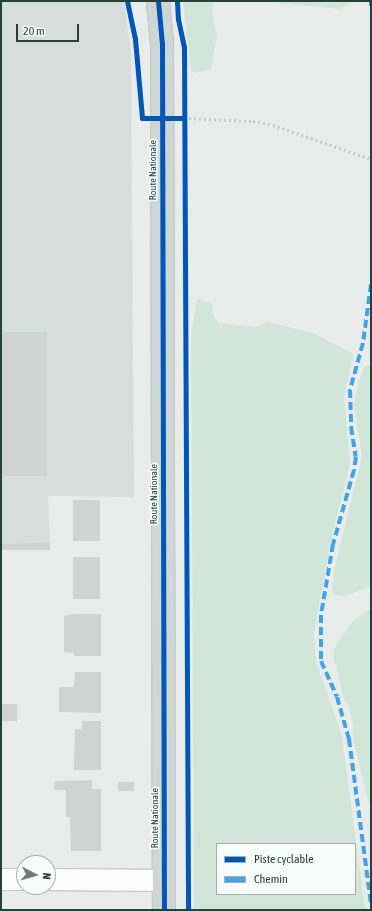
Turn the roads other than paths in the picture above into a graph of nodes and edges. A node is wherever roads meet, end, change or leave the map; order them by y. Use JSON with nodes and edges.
{"nodes":[{"id":1,"x":147,"y":1,"type":"edge"},
{"id":2,"x":158,"y":1,"type":"edge"},
{"id":3,"x":161,"y":77,"type":"junction"},
{"id":4,"x":1,"y":879,"type":"edge"},
{"id":5,"x":16,"y":880,"type":"edge"},
{"id":6,"x":56,"y":880,"type":"edge"},
{"id":7,"x":164,"y":880,"type":"junction"},
{"id":8,"x":164,"y":910,"type":"edge"}],
"edges":[{"from":1,"to":3,"type":"main road"},
{"from":2,"to":3,"type":"main road"},
{"from":3,"to":7,"type":"main road","name":"Route Nationale"},
{"from":4,"to":5,"type":"street"},
{"from":6,"to":7,"type":"street"},
{"from":7,"to":8,"type":"main road","name":"Route Nationale"}]}
